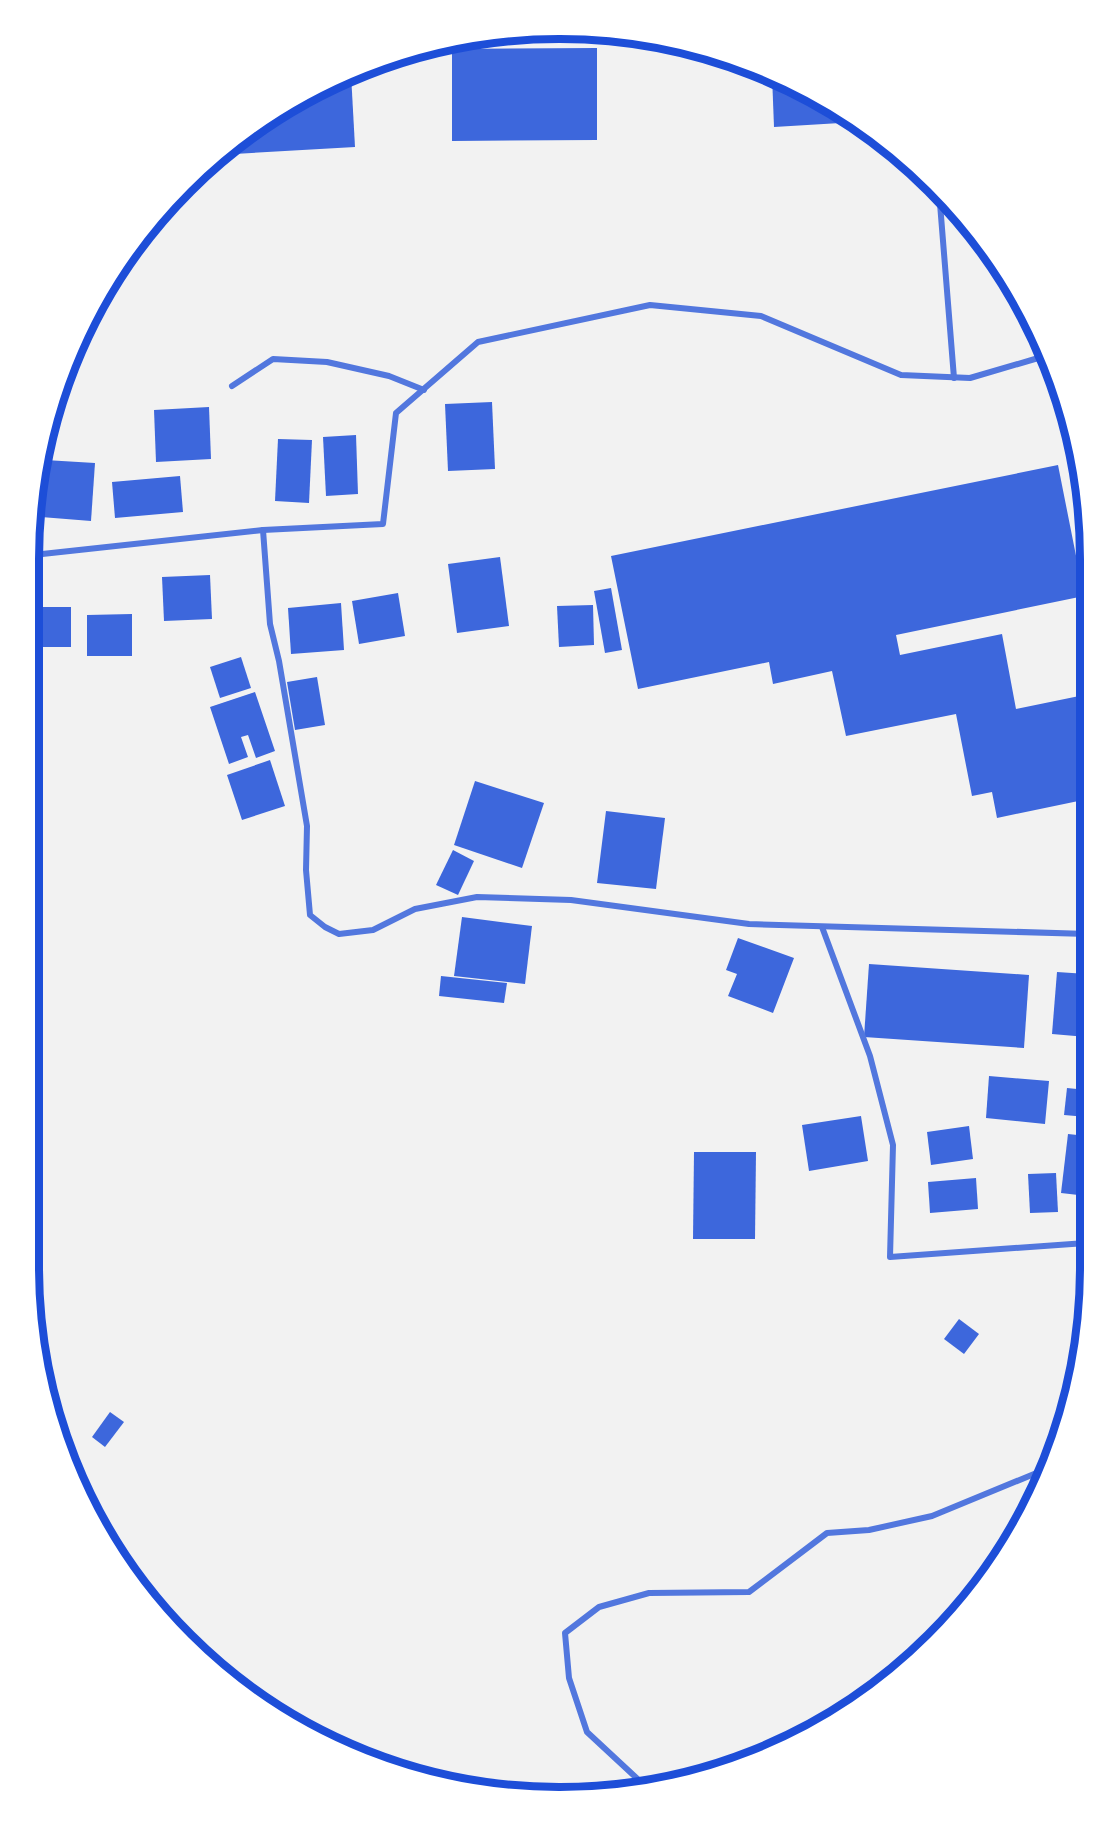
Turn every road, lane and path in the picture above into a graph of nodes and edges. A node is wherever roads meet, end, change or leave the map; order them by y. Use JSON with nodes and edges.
{"nodes":[{"id":1,"x":940,"y":204,"type":"edge"},
{"id":2,"x":1039,"y":358,"type":"edge"},
{"id":3,"x":954,"y":378,"type":"junction"},
{"id":4,"x":232,"y":386,"type":"dead end"},
{"id":5,"x":424,"y":390,"type":"junction"},
{"id":6,"x":263,"y":530,"type":"junction"},
{"id":7,"x":39,"y":554,"type":"edge"},
{"id":8,"x":822,"y":927,"type":"junction"},
{"id":9,"x":1080,"y":934,"type":"edge"},
{"id":10,"x":1080,"y":1243,"type":"edge"},
{"id":11,"x":1037,"y":1473,"type":"edge"},
{"id":12,"x":640,"y":1781,"type":"edge"}],
"edges":[{"from":1,"to":3,"type":"street"},
{"from":2,"to":3,"type":"street"},
{"from":3,"to":5,"type":"street"},
{"from":4,"to":5,"type":"street"},
{"from":5,"to":6,"type":"street"},
{"from":6,"to":7,"type":"street"},
{"from":6,"to":8,"type":"street"},
{"from":8,"to":9,"type":"street"},
{"from":8,"to":10,"type":"street"},
{"from":11,"to":12,"type":"street"}]}
